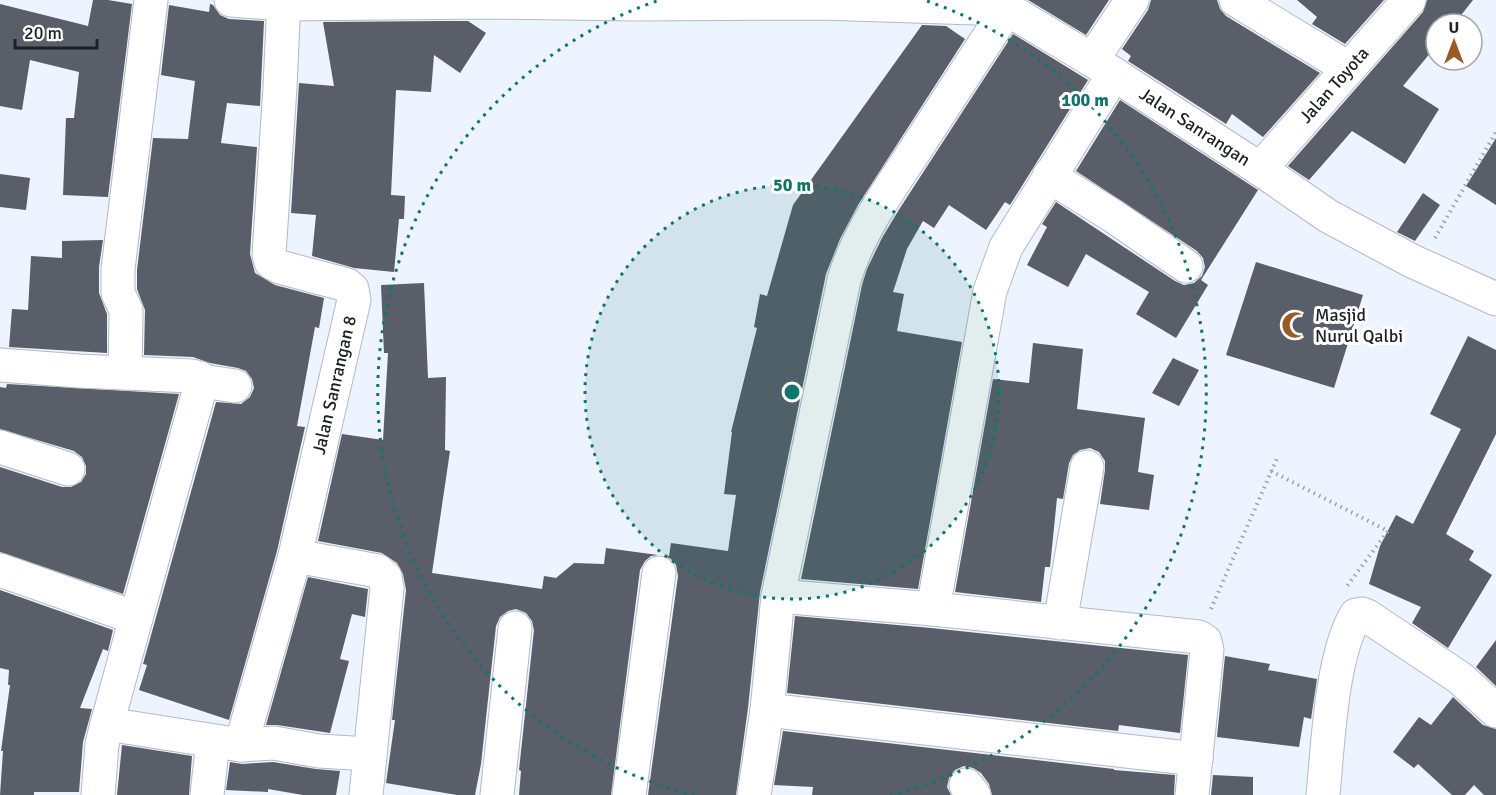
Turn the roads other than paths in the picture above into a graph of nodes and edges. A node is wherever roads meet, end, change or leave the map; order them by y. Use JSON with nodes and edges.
{"nodes":[{"id":1,"x":151,"y":0,"type":"edge"},
{"id":2,"x":231,"y":0,"type":"edge"},
{"id":3,"x":1132,"y":0,"type":"edge"},
{"id":4,"x":1408,"y":0,"type":"edge"},
{"id":5,"x":283,"y":2,"type":"edge"},
{"id":6,"x":635,"y":2,"type":"edge"},
{"id":7,"x":1254,"y":4,"type":"edge"},
{"id":8,"x":999,"y":6,"type":"edge"},
{"id":9,"x":1103,"y":67,"type":"junction"},
{"id":10,"x":1348,"y":68,"type":"junction"},
{"id":11,"x":1260,"y":169,"type":"junction"},
{"id":12,"x":1049,"y":176,"type":"junction"},
{"id":13,"x":1186,"y":266,"type":"dead end"},
{"id":14,"x":1496,"y":299,"type":"edge"},
{"id":15,"x":0,"y":365,"type":"edge"},
{"id":16,"x":125,"y":373,"type":"junction"},
{"id":17,"x":202,"y":381,"type":"junction"},
{"id":18,"x":235,"y":386,"type":"dead end"},
{"id":19,"x":0,"y":447,"type":"edge"},
{"id":20,"x":1087,"y":467,"type":"dead end"},
{"id":21,"x":68,"y":469,"type":"dead end"},
{"id":22,"x":295,"y":556,"type":"junction"},
{"id":23,"x":0,"y":570,"type":"edge"},
{"id":24,"x":659,"y":573,"type":"dead end"},
{"id":25,"x":778,"y":596,"type":"junction"},
{"id":26,"x":933,"y":609,"type":"junction"},
{"id":27,"x":136,"y":618,"type":"junction"},
{"id":28,"x":1060,"y":623,"type":"junction"},
{"id":29,"x":515,"y":628,"type":"dead end"},
{"id":30,"x":767,"y":710,"type":"junction"},
{"id":31,"x":1496,"y":711,"type":"edge"},
{"id":32,"x":107,"y":724,"type":"junction"},
{"id":33,"x":227,"y":743,"type":"junction"},
{"id":34,"x":369,"y":754,"type":"junction"},
{"id":35,"x":1196,"y":759,"type":"junction"},
{"id":36,"x":98,"y":795,"type":"edge"},
{"id":37,"x":207,"y":795,"type":"edge"},
{"id":38,"x":366,"y":795,"type":"edge"},
{"id":39,"x":497,"y":795,"type":"edge"},
{"id":40,"x":629,"y":795,"type":"edge"},
{"id":41,"x":754,"y":795,"type":"edge"},
{"id":42,"x":1191,"y":795,"type":"edge"},
{"id":43,"x":1323,"y":795,"type":"edge"}],
"edges":[{"from":1,"to":16,"type":"street"},
{"from":2,"to":5,"type":"street","name":"Jalan Sanrangan"},
{"from":3,"to":9,"type":"street"},
{"from":4,"to":10,"type":"street","name":"Jalan Toyota"},
{"from":5,"to":6,"type":"street","name":"Jalan Sanrangan"},
{"from":5,"to":22,"type":"street","name":"Jalan Sanrangan 8"},
{"from":6,"to":8,"type":"street","name":"Jalan Sanrangan"},
{"from":7,"to":10,"type":"street"},
{"from":8,"to":9,"type":"street","name":"Jalan Sanrangan"},
{"from":8,"to":25,"type":"street"},
{"from":9,"to":11,"type":"street","name":"Jalan Sanrangan"},
{"from":9,"to":12,"type":"street"},
{"from":10,"to":11,"type":"street","name":"Jalan Toyota"},
{"from":11,"to":14,"type":"street","name":"Jalan Sanrangan"},
{"from":12,"to":13,"type":"street"},
{"from":12,"to":26,"type":"street"},
{"from":15,"to":16,"type":"street"},
{"from":16,"to":17,"type":"street"},
{"from":17,"to":18,"type":"street"},
{"from":17,"to":27,"type":"street"},
{"from":19,"to":21,"type":"street"},
{"from":20,"to":28,"type":"street"},
{"from":22,"to":33,"type":"street","name":"Jalan Sanrangan 8"},
{"from":22,"to":34,"type":"street"},
{"from":23,"to":27,"type":"street"},
{"from":24,"to":40,"type":"street"},
{"from":25,"to":26,"type":"street"},
{"from":25,"to":30,"type":"street"},
{"from":26,"to":28,"type":"street"},
{"from":27,"to":32,"type":"street"},
{"from":28,"to":35,"type":"street"},
{"from":29,"to":39,"type":"street"},
{"from":30,"to":35,"type":"street"},
{"from":30,"to":41,"type":"street"},
{"from":31,"to":43,"type":"street"},
{"from":32,"to":33,"type":"street"},
{"from":32,"to":36,"type":"street"},
{"from":33,"to":34,"type":"street"},
{"from":33,"to":37,"type":"street","name":"Jalan Sanrangan 8"},
{"from":34,"to":38,"type":"street"},
{"from":35,"to":42,"type":"street"}]}
